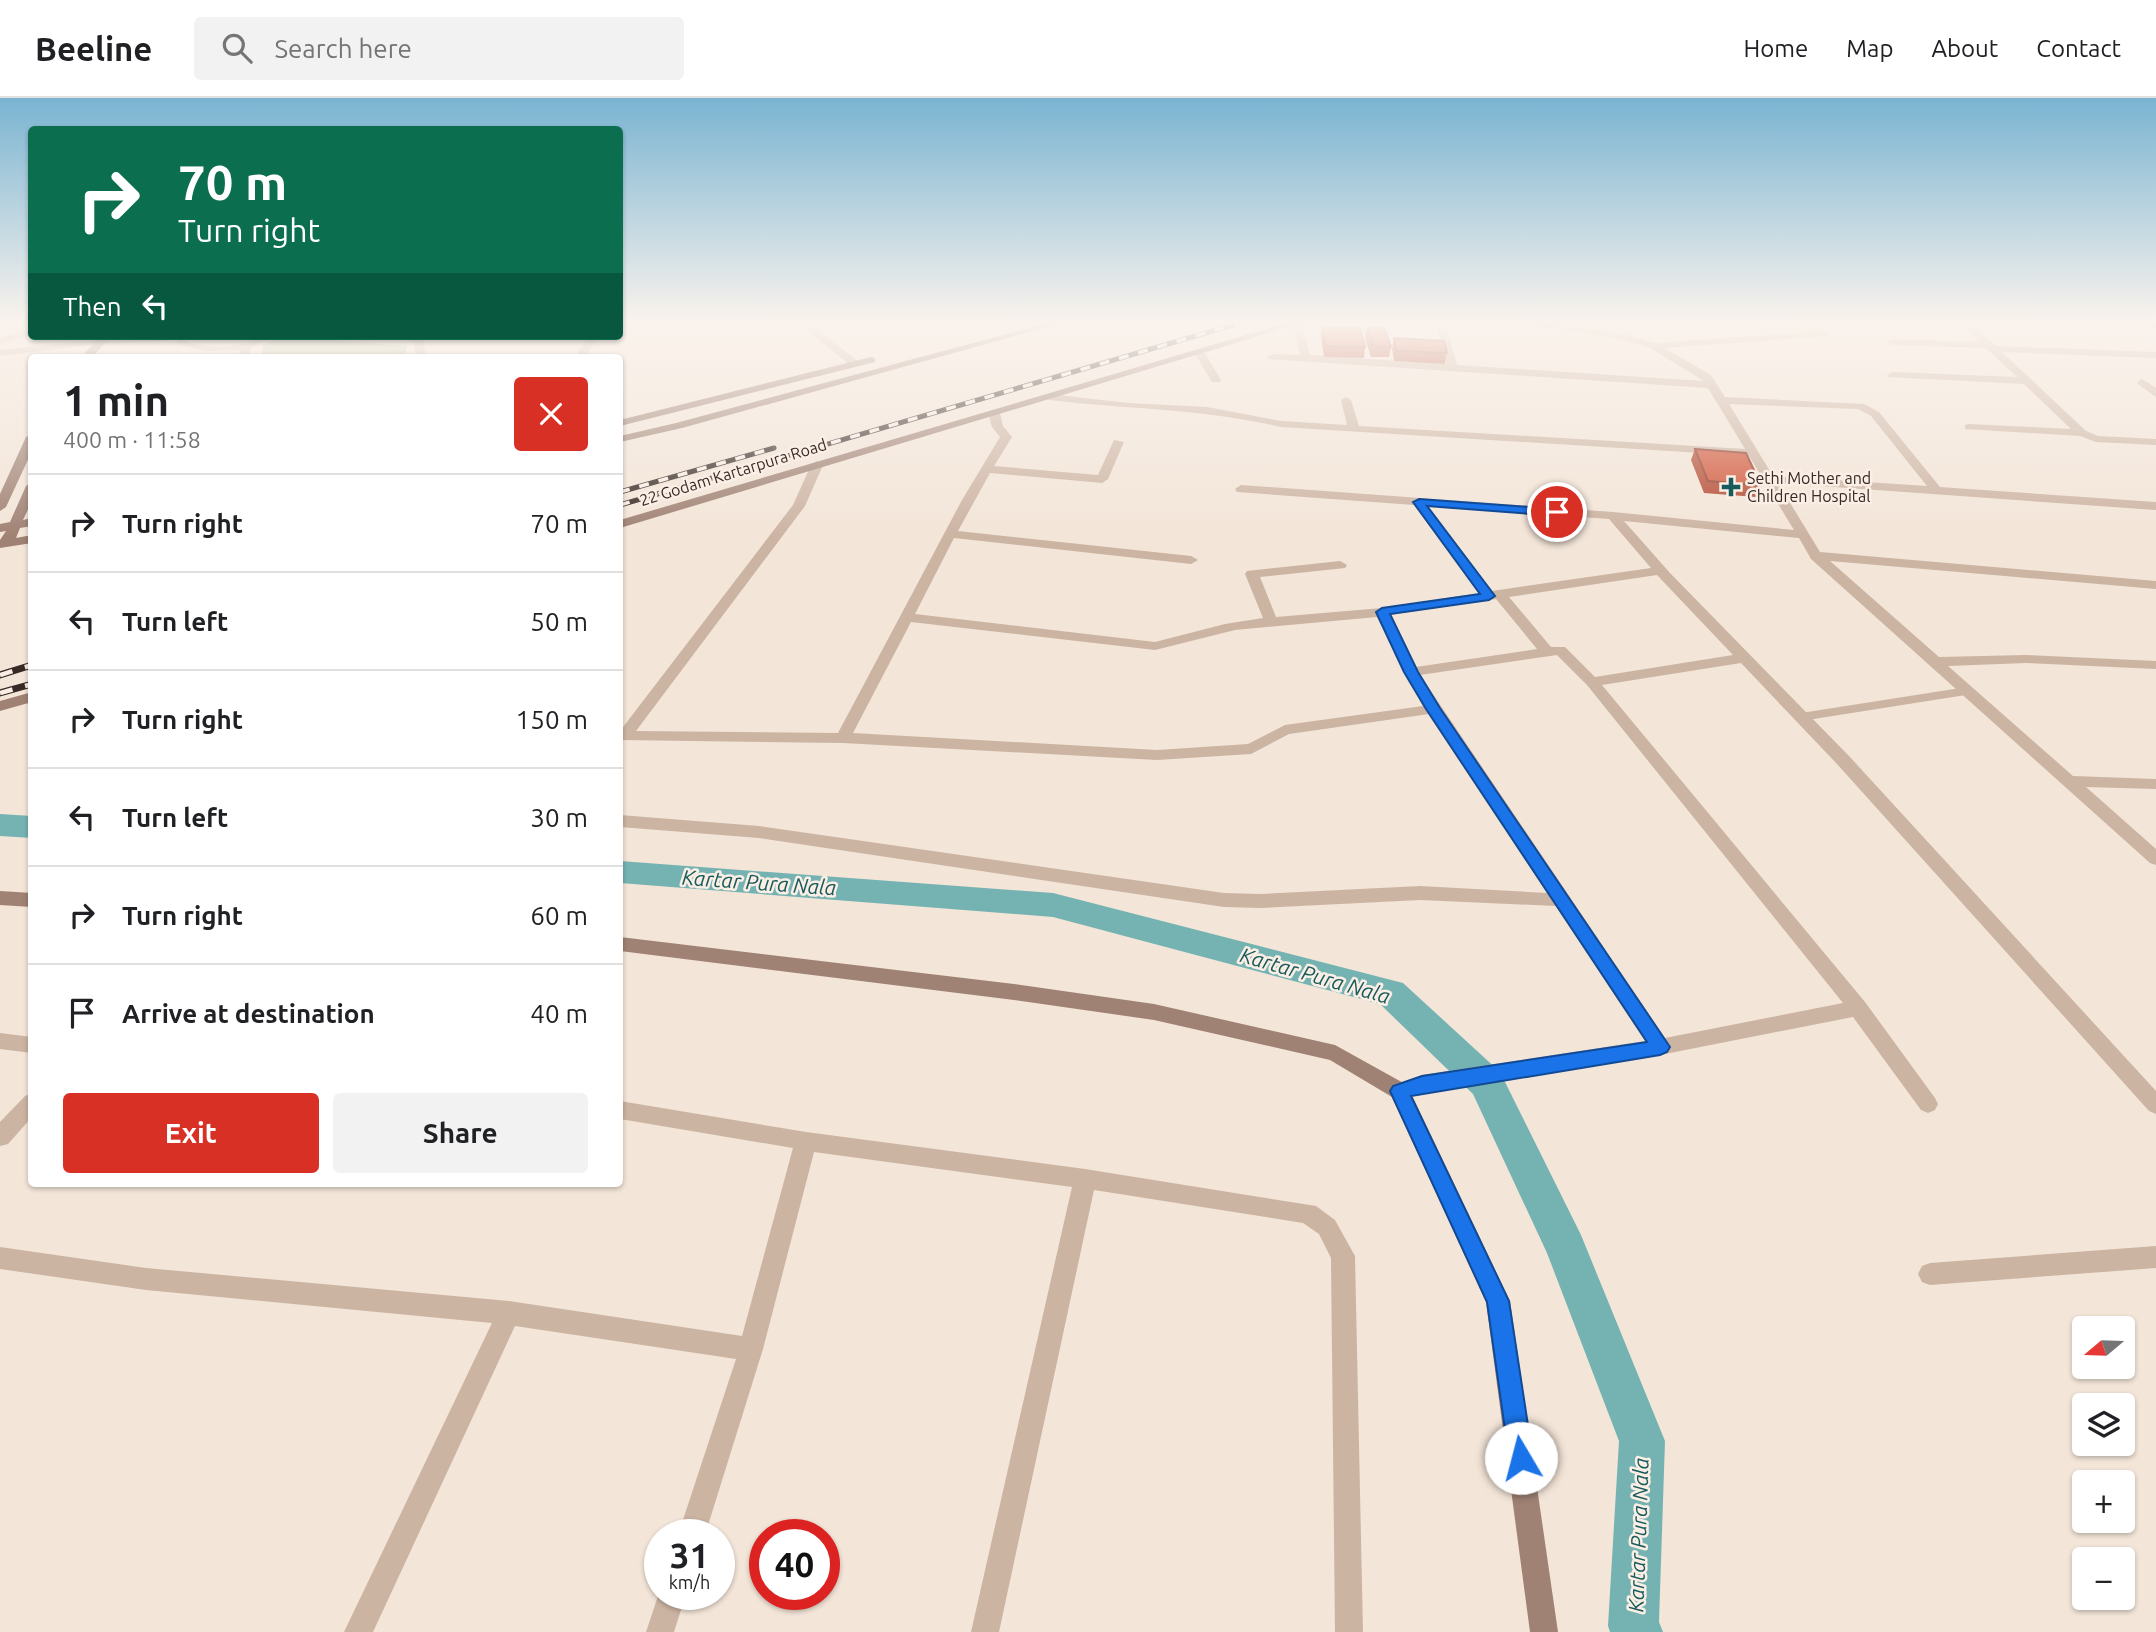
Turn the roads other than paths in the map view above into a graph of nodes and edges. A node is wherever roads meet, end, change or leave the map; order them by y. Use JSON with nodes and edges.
{"nodes":[{"id":1,"x":737,"y":394,"type":"edge"},
{"id":2,"x":797,"y":394,"type":"edge"},
{"id":3,"x":1060,"y":394,"type":"edge"},
{"id":4,"x":1718,"y":394,"type":"edge"},
{"id":5,"x":2039,"y":394,"type":"edge"},
{"id":6,"x":1049,"y":397,"type":"junction"},
{"id":7,"x":1346,"y":400,"type":"dead end"},
{"id":8,"x":1722,"y":400,"type":"junction"},
{"id":9,"x":994,"y":413,"type":"junction"},
{"id":10,"x":623,"y":422,"type":"edge"},
{"id":11,"x":1969,"y":427,"type":"dead end"},
{"id":12,"x":1354,"y":429,"type":"junction"},
{"id":13,"x":2082,"y":433,"type":"junction"},
{"id":14,"x":623,"y":438,"type":"edge"},
{"id":15,"x":1118,"y":442,"type":"dead end"},
{"id":16,"x":2156,"y":442,"type":"edge"},
{"id":17,"x":28,"y":447,"type":"edge"},
{"id":18,"x":1753,"y":453,"type":"junction"},
{"id":19,"x":817,"y":466,"type":"junction"},
{"id":20,"x":986,"y":469,"type":"junction"},
{"id":21,"x":1769,"y":479,"type":"junction"},
{"id":22,"x":1241,"y":489,"type":"dead end"},
{"id":23,"x":1936,"y":490,"type":"junction"},
{"id":24,"x":28,"y":495,"type":"edge"},
{"id":25,"x":1419,"y":502,"type":"junction"},
{"id":26,"x":2156,"y":506,"type":"edge"},
{"id":27,"x":0,"y":507,"type":"edge"},
{"id":28,"x":1613,"y":516,"type":"junction"},
{"id":29,"x":28,"y":523,"type":"edge"},
{"id":30,"x":623,"y":523,"type":"edge"},
{"id":31,"x":15,"y":525,"type":"junction"},
{"id":32,"x":0,"y":528,"type":"edge"},
{"id":33,"x":951,"y":534,"type":"junction"},
{"id":34,"x":1803,"y":535,"type":"junction"},
{"id":35,"x":28,"y":540,"type":"edge"},
{"id":36,"x":3,"y":544,"type":"edge"},
{"id":37,"x":1816,"y":556,"type":"junction"},
{"id":38,"x":1191,"y":560,"type":"dead end"},
{"id":39,"x":1340,"y":565,"type":"dead end"},
{"id":40,"x":1661,"y":571,"type":"junction"},
{"id":41,"x":2156,"y":586,"type":"edge"},
{"id":42,"x":1494,"y":595,"type":"junction"},
{"id":43,"x":1382,"y":612,"type":"junction"},
{"id":44,"x":908,"y":617,"type":"junction"},
{"id":45,"x":1271,"y":622,"type":"junction"},
{"id":46,"x":1547,"y":652,"type":"junction"},
{"id":47,"x":1744,"y":658,"type":"junction"},
{"id":48,"x":1935,"y":662,"type":"junction"},
{"id":49,"x":2156,"y":665,"type":"edge"},
{"id":50,"x":1411,"y":672,"type":"junction"},
{"id":51,"x":1592,"y":682,"type":"junction"},
{"id":52,"x":1967,"y":691,"type":"junction"},
{"id":53,"x":28,"y":698,"type":"edge"},
{"id":54,"x":0,"y":706,"type":"edge"},
{"id":55,"x":1433,"y":709,"type":"junction"},
{"id":56,"x":1801,"y":717,"type":"junction"},
{"id":57,"x":843,"y":738,"type":"junction"},
{"id":58,"x":623,"y":740,"type":"edge"},
{"id":59,"x":623,"y":741,"type":"edge"},
{"id":60,"x":2069,"y":782,"type":"junction"},
{"id":61,"x":2156,"y":784,"type":"edge"},
{"id":62,"x":623,"y":821,"type":"edge"},
{"id":63,"x":2156,"y":859,"type":"edge"},
{"id":64,"x":0,"y":898,"type":"edge"},
{"id":65,"x":28,"y":900,"type":"edge"},
{"id":66,"x":1564,"y":901,"type":"junction"},
{"id":67,"x":623,"y":944,"type":"edge"},
{"id":68,"x":1858,"y":1008,"type":"junction"},
{"id":69,"x":0,"y":1041,"type":"edge"},
{"id":70,"x":28,"y":1044,"type":"edge"},
{"id":71,"x":1660,"y":1047,"type":"junction"},
{"id":72,"x":1399,"y":1091,"type":"junction"},
{"id":73,"x":1928,"y":1104,"type":"dead end"},
{"id":74,"x":2156,"y":1105,"type":"edge"},
{"id":75,"x":28,"y":1106,"type":"edge"},
{"id":76,"x":623,"y":1110,"type":"edge"},
{"id":77,"x":0,"y":1136,"type":"edge"},
{"id":78,"x":806,"y":1141,"type":"junction"},
{"id":79,"x":1085,"y":1179,"type":"junction"},
{"id":80,"x":2156,"y":1256,"type":"edge"},
{"id":81,"x":0,"y":1258,"type":"edge"},
{"id":82,"x":1930,"y":1274,"type":"dead end"},
{"id":83,"x":509,"y":1313,"type":"junction"},
{"id":84,"x":751,"y":1349,"type":"junction"},
{"id":85,"x":696,"y":1519,"type":"edge"},
{"id":86,"x":667,"y":1610,"type":"edge"},
{"id":87,"x":358,"y":1632,"type":"edge"},
{"id":88,"x":660,"y":1632,"type":"edge"},
{"id":89,"x":985,"y":1632,"type":"edge"},
{"id":90,"x":1349,"y":1632,"type":"edge"},
{"id":91,"x":1544,"y":1632,"type":"edge"}],
"edges":[{"from":1,"to":10,"type":"street"},
{"from":2,"to":14,"type":"street"},
{"from":3,"to":6,"type":"street","name":"22 Godam Kartarpura Road"},
{"from":4,"to":8,"type":"street"},
{"from":5,"to":13,"type":"street"},
{"from":6,"to":9,"type":"street","name":"22 Godam Kartarpura Road"},
{"from":6,"to":12,"type":"street"},
{"from":7,"to":12,"type":"street"},
{"from":8,"to":18,"type":"street"},
{"from":8,"to":23,"type":"street"},
{"from":9,"to":19,"type":"street","name":"22 Godam Kartarpura Road"},
{"from":9,"to":20,"type":"street"},
{"from":11,"to":13,"type":"street"},
{"from":12,"to":18,"type":"street"},
{"from":13,"to":16,"type":"street"},
{"from":15,"to":20,"type":"street"},
{"from":17,"to":27,"type":"street"},
{"from":18,"to":21,"type":"street"},
{"from":19,"to":30,"type":"street","name":"22 Godam Kartarpura Road"},
{"from":19,"to":58,"type":"street"},
{"from":20,"to":33,"type":"street"},
{"from":21,"to":23,"type":"street"},
{"from":21,"to":34,"type":"street"},
{"from":22,"to":25,"type":"street"},
{"from":23,"to":26,"type":"street"},
{"from":24,"to":31,"type":"street"},
{"from":25,"to":28,"type":"street"},
{"from":25,"to":42,"type":"street"},
{"from":28,"to":34,"type":"street"},
{"from":28,"to":40,"type":"street"},
{"from":29,"to":31,"type":"street"},
{"from":31,"to":32,"type":"street"},
{"from":31,"to":36,"type":"street"},
{"from":33,"to":38,"type":"street"},
{"from":33,"to":44,"type":"street"},
{"from":34,"to":37,"type":"street"},
{"from":35,"to":36,"type":"street"},
{"from":37,"to":41,"type":"street"},
{"from":37,"to":48,"type":"street"},
{"from":39,"to":45,"type":"street"},
{"from":40,"to":42,"type":"street"},
{"from":40,"to":47,"type":"street"},
{"from":42,"to":43,"type":"street"},
{"from":42,"to":46,"type":"street"},
{"from":43,"to":45,"type":"street"},
{"from":43,"to":50,"type":"street"},
{"from":44,"to":45,"type":"street"},
{"from":44,"to":57,"type":"street"},
{"from":46,"to":50,"type":"street"},
{"from":46,"to":51,"type":"street"},
{"from":47,"to":51,"type":"street"},
{"from":47,"to":56,"type":"street"},
{"from":48,"to":49,"type":"street"},
{"from":48,"to":52,"type":"street"},
{"from":50,"to":55,"type":"street"},
{"from":51,"to":68,"type":"street"},
{"from":52,"to":56,"type":"lane"},
{"from":52,"to":60,"type":"street"},
{"from":53,"to":54,"type":"street"},
{"from":55,"to":57,"type":"street"},
{"from":55,"to":66,"type":"street"},
{"from":56,"to":74,"type":"street"},
{"from":57,"to":59,"type":"street"},
{"from":60,"to":61,"type":"street"},
{"from":60,"to":63,"type":"street"},
{"from":62,"to":66,"type":"street"},
{"from":64,"to":65,"type":"street"},
{"from":66,"to":71,"type":"street"},
{"from":67,"to":72,"type":"street"},
{"from":68,"to":71,"type":"street"},
{"from":68,"to":73,"type":"street"},
{"from":69,"to":70,"type":"street"},
{"from":71,"to":72,"type":"street"},
{"from":72,"to":91,"type":"street"},
{"from":75,"to":77,"type":"street"},
{"from":76,"to":78,"type":"street"},
{"from":78,"to":79,"type":"street"},
{"from":78,"to":84,"type":"street"},
{"from":79,"to":89,"type":"street"},
{"from":79,"to":90,"type":"street"},
{"from":80,"to":82,"type":"street"},
{"from":81,"to":83,"type":"street"},
{"from":83,"to":84,"type":"street"},
{"from":83,"to":87,"type":"street"},
{"from":84,"to":85,"type":"street"},
{"from":86,"to":88,"type":"street"}]}
